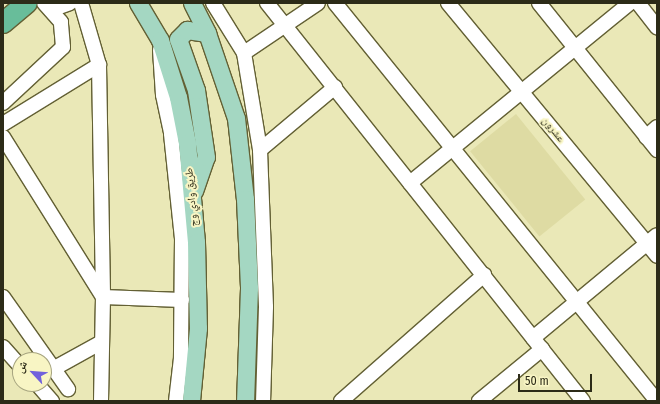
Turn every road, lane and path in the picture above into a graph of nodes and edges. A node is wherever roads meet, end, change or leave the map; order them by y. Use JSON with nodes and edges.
{"nodes":[{"id":1,"x":6,"y":3,"type":"edge"},
{"id":2,"x":27,"y":3,"type":"edge"},
{"id":3,"x":70,"y":3,"type":"edge"},
{"id":4,"x":81,"y":3,"type":"edge"},
{"id":5,"x":138,"y":3,"type":"edge"},
{"id":6,"x":192,"y":3,"type":"edge"},
{"id":7,"x":213,"y":3,"type":"edge"},
{"id":8,"x":267,"y":3,"type":"edge"},
{"id":9,"x":318,"y":3,"type":"edge"},
{"id":10,"x":335,"y":3,"type":"edge"},
{"id":11,"x":448,"y":3,"type":"edge"},
{"id":12,"x":539,"y":3,"type":"edge"},
{"id":13,"x":630,"y":3,"type":"edge"},
{"id":14,"x":638,"y":3,"type":"edge"},
{"id":15,"x":3,"y":6,"type":"edge"},
{"id":16,"x":47,"y":6,"type":"edge"},
{"id":17,"x":3,"y":23,"type":"edge"},
{"id":18,"x":285,"y":26,"type":"junction"},
{"id":19,"x":657,"y":27,"type":"edge"},
{"id":20,"x":207,"y":33,"type":"junction"},
{"id":21,"x":160,"y":40,"type":"junction"},
{"id":22,"x":575,"y":48,"type":"junction"},
{"id":23,"x":244,"y":53,"type":"junction"},
{"id":24,"x":99,"y":65,"type":"junction"},
{"id":25,"x":335,"y":87,"type":"junction"},
{"id":26,"x":521,"y":92,"type":"junction"},
{"id":27,"x":3,"y":102,"type":"edge"},
{"id":28,"x":3,"y":124,"type":"edge"},
{"id":29,"x":657,"y":127,"type":"edge"},
{"id":30,"x":646,"y":137,"type":"junction"},
{"id":31,"x":3,"y":138,"type":"edge"},
{"id":32,"x":452,"y":148,"type":"junction"},
{"id":33,"x":260,"y":150,"type":"junction"},
{"id":34,"x":657,"y":150,"type":"edge"},
{"id":35,"x":410,"y":183,"type":"junction"},
{"id":36,"x":192,"y":198,"type":"junction"},
{"id":37,"x":652,"y":239,"type":"edge"},
{"id":38,"x":657,"y":256,"type":"edge"},
{"id":39,"x":484,"y":275,"type":"junction"},
{"id":40,"x":3,"y":297,"type":"edge"},
{"id":41,"x":103,"y":297,"type":"junction"},
{"id":42,"x":182,"y":300,"type":"junction"},
{"id":43,"x":577,"y":302,"type":"junction"},
{"id":44,"x":533,"y":338,"type":"junction"},
{"id":45,"x":102,"y":342,"type":"junction"},
{"id":46,"x":3,"y":347,"type":"edge"},
{"id":47,"x":542,"y":349,"type":"junction"},
{"id":48,"x":12,"y":357,"type":"edge"},
{"id":49,"x":53,"y":369,"type":"junction"},
{"id":50,"x":68,"y":389,"type":"dead end"},
{"id":51,"x":44,"y":392,"type":"edge"},
{"id":52,"x":52,"y":401,"type":"edge"},
{"id":53,"x":101,"y":401,"type":"edge"},
{"id":54,"x":176,"y":401,"type":"edge"},
{"id":55,"x":191,"y":401,"type":"edge"},
{"id":56,"x":245,"y":401,"type":"edge"},
{"id":57,"x":263,"y":401,"type":"edge"},
{"id":58,"x":341,"y":401,"type":"edge"},
{"id":59,"x":479,"y":401,"type":"edge"},
{"id":60,"x":583,"y":401,"type":"edge"},
{"id":61,"x":657,"y":401,"type":"edge"}],
"edges":[{"from":1,"to":15,"type":"highway"},
{"from":2,"to":17,"type":"highway"},
{"from":3,"to":16,"type":"street"},
{"from":4,"to":24,"type":"street"},
{"from":5,"to":21,"type":"main road","name":"طريق وادي وج"},
{"from":6,"to":20,"type":"main road"},
{"from":7,"to":23,"type":"street"},
{"from":8,"to":18,"type":"street"},
{"from":9,"to":18,"type":"street"},
{"from":10,"to":32,"type":"street"},
{"from":11,"to":26,"type":"street","name":"عشرون"},
{"from":12,"to":22,"type":"street"},
{"from":13,"to":22,"type":"street"},
{"from":14,"to":19,"type":"street"},
{"from":16,"to":27,"type":"street"},
{"from":18,"to":23,"type":"street"},
{"from":18,"to":25,"type":"street"},
{"from":20,"to":36,"type":"main road"},
{"from":20,"to":56,"type":"main road"},
{"from":21,"to":36,"type":"main road","name":"طريق وادي وج"},
{"from":21,"to":42,"type":"street"},
{"from":22,"to":26,"type":"street"},
{"from":22,"to":30,"type":"street"},
{"from":23,"to":33,"type":"street"},
{"from":24,"to":28,"type":"street"},
{"from":24,"to":41,"type":"street"},
{"from":25,"to":33,"type":"street"},
{"from":25,"to":35,"type":"street"},
{"from":26,"to":32,"type":"street"},
{"from":26,"to":37,"type":"street","name":"عشرون"},
{"from":29,"to":30,"type":"street"},
{"from":30,"to":34,"type":"street"},
{"from":31,"to":41,"type":"street"},
{"from":32,"to":35,"type":"street"},
{"from":32,"to":43,"type":"street"},
{"from":33,"to":57,"type":"street"},
{"from":35,"to":39,"type":"street"},
{"from":36,"to":55,"type":"main road","name":"طريق وادي وج"},
{"from":37,"to":38,"type":"street","name":"عشرون"},
{"from":37,"to":43,"type":"street"},
{"from":39,"to":44,"type":"street"},
{"from":39,"to":58,"type":"street"},
{"from":40,"to":49,"type":"street"},
{"from":41,"to":42,"type":"street"},
{"from":41,"to":45,"type":"street"},
{"from":42,"to":54,"type":"street"},
{"from":43,"to":44,"type":"street"},
{"from":43,"to":61,"type":"street"},
{"from":44,"to":47,"type":"street"},
{"from":45,"to":49,"type":"street"},
{"from":45,"to":53,"type":"street"},
{"from":46,"to":48,"type":"street"},
{"from":47,"to":59,"type":"street"},
{"from":47,"to":60,"type":"street"},
{"from":49,"to":50,"type":"street"},
{"from":51,"to":52,"type":"street"}]}
